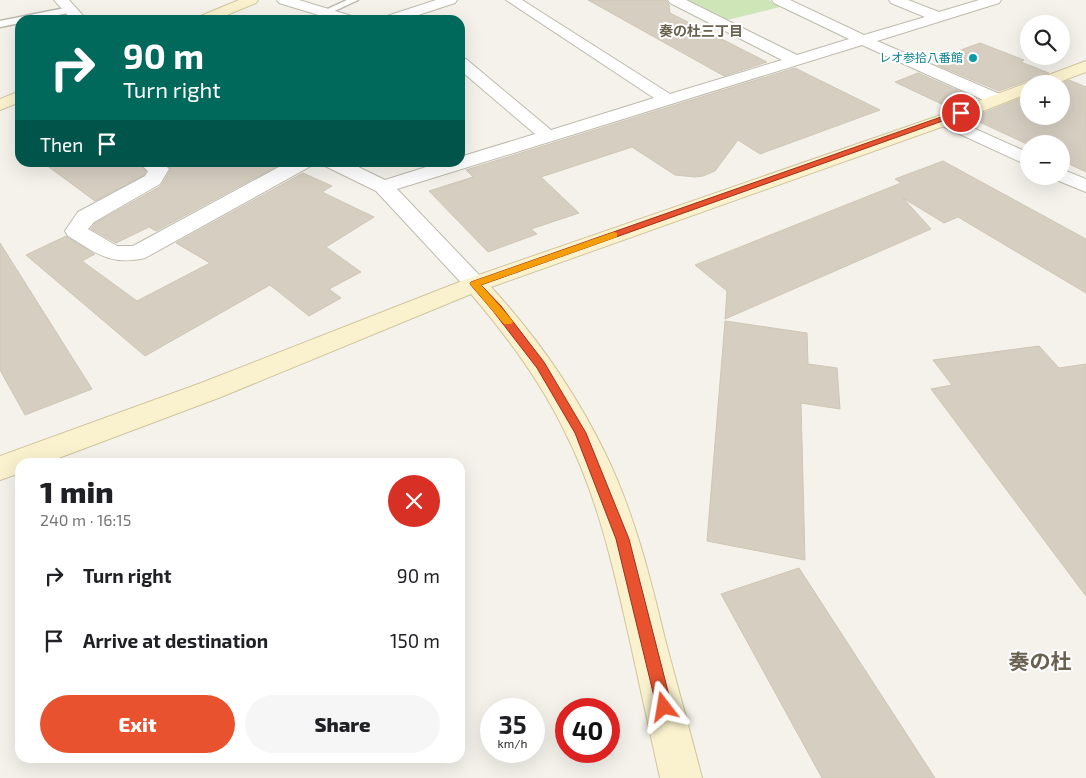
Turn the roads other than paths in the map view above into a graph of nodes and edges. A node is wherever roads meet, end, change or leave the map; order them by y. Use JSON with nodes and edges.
{"nodes":[{"id":1,"x":251,"y":0,"type":"edge"},
{"id":2,"x":284,"y":0,"type":"edge"},
{"id":3,"x":354,"y":0,"type":"edge"},
{"id":4,"x":450,"y":0,"type":"edge"},
{"id":5,"x":513,"y":0,"type":"edge"},
{"id":6,"x":675,"y":0,"type":"edge"},
{"id":7,"x":779,"y":0,"type":"edge"},
{"id":8,"x":896,"y":0,"type":"edge"},
{"id":9,"x":994,"y":0,"type":"edge"},
{"id":10,"x":67,"y":6,"type":"edge"},
{"id":11,"x":325,"y":12,"type":"junction"},
{"id":12,"x":34,"y":15,"type":"edge"},
{"id":13,"x":215,"y":15,"type":"edge"},
{"id":14,"x":334,"y":15,"type":"edge"},
{"id":15,"x":404,"y":15,"type":"edge"},
{"id":16,"x":938,"y":17,"type":"junction"},
{"id":17,"x":15,"y":20,"type":"edge"},
{"id":18,"x":0,"y":24,"type":"edge"},
{"id":19,"x":862,"y":40,"type":"junction"},
{"id":20,"x":794,"y":60,"type":"junction"},
{"id":21,"x":465,"y":66,"type":"edge"},
{"id":22,"x":1086,"y":66,"type":"edge"},
{"id":23,"x":1062,"y":75,"type":"edge"},
{"id":24,"x":1020,"y":90,"type":"edge"},
{"id":25,"x":15,"y":98,"type":"edge"},
{"id":26,"x":996,"y":99,"type":"junction"},
{"id":27,"x":668,"y":100,"type":"junction"},
{"id":28,"x":0,"y":105,"type":"edge"},
{"id":29,"x":944,"y":120,"type":"junction"},
{"id":30,"x":548,"y":136,"type":"junction"},
{"id":31,"x":1020,"y":156,"type":"edge"},
{"id":32,"x":465,"y":162,"type":"edge"},
{"id":33,"x":156,"y":167,"type":"edge"},
{"id":34,"x":295,"y":167,"type":"edge"},
{"id":35,"x":342,"y":167,"type":"edge"},
{"id":36,"x":450,"y":167,"type":"edge"},
{"id":37,"x":1070,"y":179,"type":"edge"},
{"id":38,"x":1086,"y":186,"type":"edge"},
{"id":39,"x":383,"y":188,"type":"junction"},
{"id":40,"x":475,"y":284,"type":"junction"},
{"id":41,"x":27,"y":458,"type":"edge"},
{"id":42,"x":15,"y":462,"type":"edge"},
{"id":43,"x":0,"y":468,"type":"edge"},
{"id":44,"x":681,"y":778,"type":"edge"}],
"edges":[{"from":1,"to":13,"type":"street"},
{"from":2,"to":11,"type":"street"},
{"from":3,"to":11,"type":"lane"},
{"from":4,"to":15,"type":"street"},
{"from":5,"to":27,"type":"street"},
{"from":6,"to":20,"type":"street"},
{"from":7,"to":19,"type":"street"},
{"from":8,"to":16,"type":"street"},
{"from":9,"to":16,"type":"street"},
{"from":10,"to":12,"type":"lane"},
{"from":11,"to":14,"type":"street"},
{"from":16,"to":19,"type":"street"},
{"from":17,"to":18,"type":"lane"},
{"from":19,"to":20,"type":"street"},
{"from":19,"to":26,"type":"street"},
{"from":20,"to":27,"type":"street"},
{"from":21,"to":30,"type":"street"},
{"from":22,"to":23,"type":"street"},
{"from":24,"to":26,"type":"street"},
{"from":25,"to":28,"type":"street"},
{"from":26,"to":29,"type":"street"},
{"from":27,"to":30,"type":"street"},
{"from":29,"to":31,"type":"street"},
{"from":29,"to":40,"type":"street"},
{"from":30,"to":32,"type":"street"},
{"from":33,"to":34,"type":"street"},
{"from":35,"to":39,"type":"street"},
{"from":36,"to":39,"type":"street"},
{"from":37,"to":38,"type":"street"},
{"from":39,"to":40,"type":"street"},
{"from":40,"to":41,"type":"street"},
{"from":40,"to":44,"type":"street"},
{"from":42,"to":43,"type":"street"}]}
